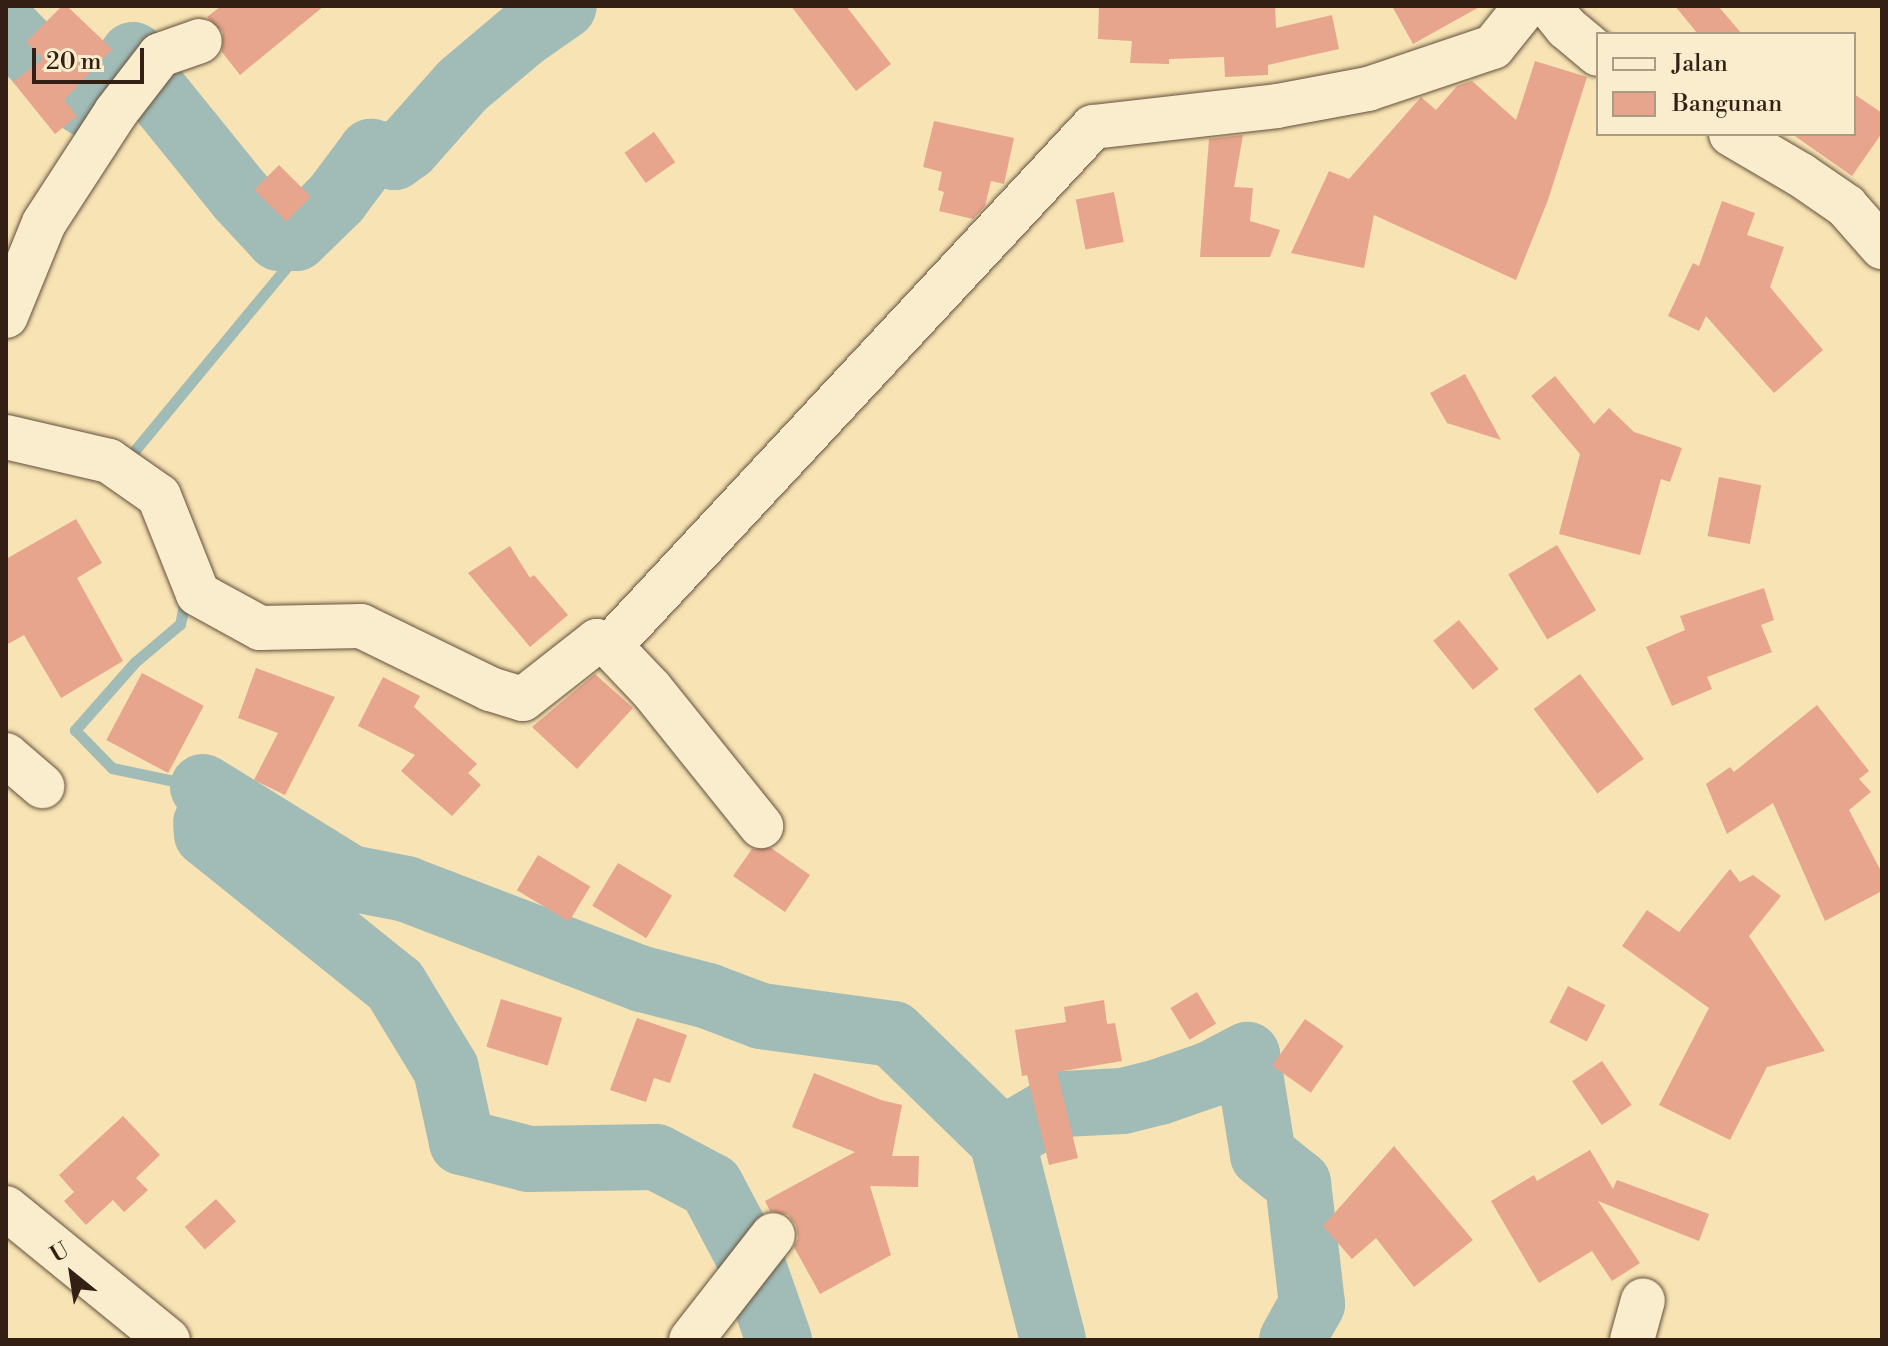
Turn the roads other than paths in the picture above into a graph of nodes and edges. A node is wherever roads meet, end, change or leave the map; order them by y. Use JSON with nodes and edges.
{"nodes":[{"id":1,"x":1526,"y":6,"type":"edge"},
{"id":2,"x":1549,"y":6,"type":"edge"},
{"id":3,"x":200,"y":41,"type":"dead end"},
{"id":4,"x":1596,"y":52,"type":"edge"},
{"id":5,"x":1734,"y":136,"type":"edge"},
{"id":6,"x":1882,"y":247,"type":"edge"},
{"id":7,"x":6,"y":316,"type":"edge"},
{"id":8,"x":6,"y":437,"type":"edge"},
{"id":9,"x":610,"y":646,"type":"junction"},
{"id":10,"x":6,"y":755,"type":"edge"},
{"id":11,"x":42,"y":786,"type":"dead end"},
{"id":12,"x":761,"y":826,"type":"dead end"},
{"id":13,"x":6,"y":1208,"type":"edge"},
{"id":14,"x":773,"y":1235,"type":"dead end"},
{"id":15,"x":168,"y":1340,"type":"edge"},
{"id":16,"x":691,"y":1340,"type":"edge"}],
"edges":[{"from":1,"to":9,"type":"street"},
{"from":2,"to":4,"type":"street"},
{"from":3,"to":7,"type":"street"},
{"from":5,"to":6,"type":"street"},
{"from":8,"to":9,"type":"street"},
{"from":9,"to":12,"type":"street"},
{"from":10,"to":11,"type":"street"},
{"from":13,"to":15,"type":"street"},
{"from":14,"to":16,"type":"street"}]}
